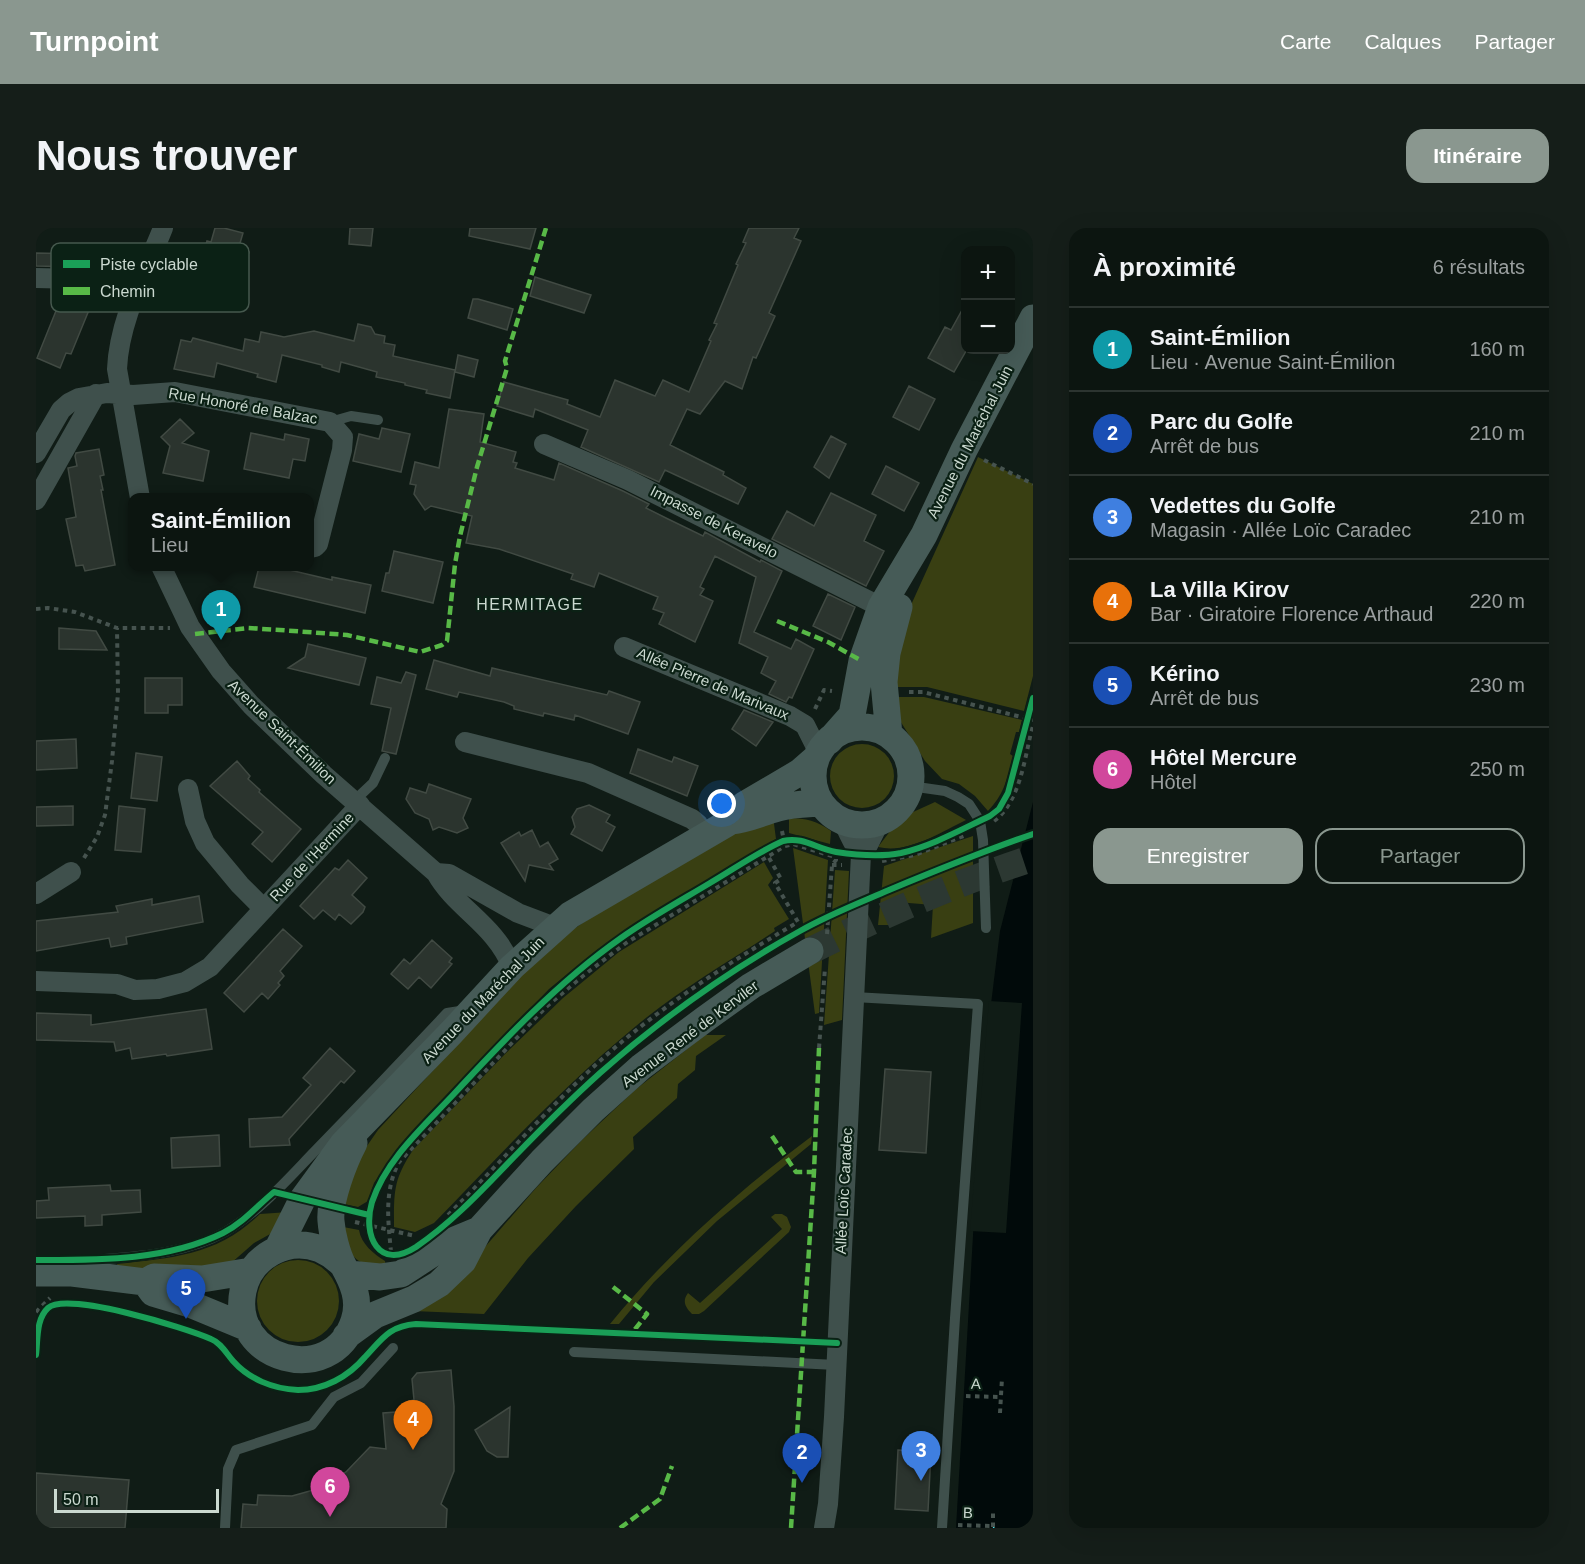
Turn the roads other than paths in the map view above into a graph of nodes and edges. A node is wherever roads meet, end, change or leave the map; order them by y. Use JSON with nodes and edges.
{"nodes":[{"id":1,"x":163,"y":228,"type":"edge"},
{"id":2,"x":157,"y":243,"type":"edge"},
{"id":3,"x":36,"y":278,"type":"edge"},
{"id":4,"x":51,"y":278,"type":"edge"},
{"id":5,"x":130,"y":312,"type":"edge"},
{"id":6,"x":1033,"y":318,"type":"edge"},
{"id":7,"x":121,"y":393,"type":"junction"},
{"id":8,"x":96,"y":394,"type":"junction"},
{"id":9,"x":378,"y":420,"type":"dead end"},
{"id":10,"x":330,"y":422,"type":"junction"},
{"id":11,"x":544,"y":444,"type":"dead end"},
{"id":12,"x":36,"y":453,"type":"edge"},
{"id":13,"x":139,"y":493,"type":"edge"},
{"id":14,"x":36,"y":500,"type":"edge"},
{"id":15,"x":924,"y":535,"type":"junction"},
{"id":16,"x":314,"y":547,"type":"edge"},
{"id":17,"x":163,"y":571,"type":"edge"},
{"id":18,"x":881,"y":607,"type":"junction"},
{"id":19,"x":624,"y":647,"type":"dead end"},
{"id":20,"x":889,"y":735,"type":"junction"},
{"id":21,"x":465,"y":742,"type":"dead end"},
{"id":22,"x":821,"y":750,"type":"junction"},
{"id":23,"x":385,"y":758,"type":"dead end"},
{"id":24,"x":910,"y":786,"type":"junction"},
{"id":25,"x":188,"y":789,"type":"dead end"},
{"id":26,"x":357,"y":803,"type":"junction"},
{"id":27,"x":821,"y":803,"type":"junction"},
{"id":28,"x":731,"y":821,"type":"junction"},
{"id":29,"x":842,"y":821,"type":"junction"},
{"id":30,"x":879,"y":822,"type":"junction"},
{"id":31,"x":704,"y":835,"type":"junction"},
{"id":32,"x":861,"y":854,"type":"junction"},
{"id":33,"x":71,"y":872,"type":"road end"},
{"id":34,"x":436,"y":873,"type":"junction"},
{"id":35,"x":36,"y":894,"type":"edge"},
{"id":36,"x":264,"y":909,"type":"junction"},
{"id":37,"x":555,"y":927,"type":"junction"},
{"id":38,"x":986,"y":928,"type":"dead end"},
{"id":39,"x":810,"y":951,"type":"tunnel mouth"},
{"id":40,"x":512,"y":967,"type":"junction"},
{"id":41,"x":36,"y":981,"type":"edge"},
{"id":42,"x":854,"y":997,"type":"junction"},
{"id":43,"x":474,"y":1009,"type":"junction"},
{"id":44,"x":370,"y":1117,"type":"junction"},
{"id":45,"x":474,"y":1218,"type":"junction"},
{"id":46,"x":277,"y":1250,"type":"junction"},
{"id":47,"x":346,"y":1269,"type":"junction"},
{"id":48,"x":251,"y":1271,"type":"junction"},
{"id":49,"x":98,"y":1276,"type":"junction"},
{"id":50,"x":145,"y":1282,"type":"junction"},
{"id":51,"x":41,"y":1284,"type":"edge"},
{"id":52,"x":248,"y":1328,"type":"junction"},
{"id":53,"x":346,"y":1336,"type":"junction"},
{"id":54,"x":393,"y":1348,"type":"dead end"},
{"id":55,"x":574,"y":1352,"type":"dead end"},
{"id":56,"x":836,"y":1365,"type":"junction"},
{"id":57,"x":942,"y":1526,"type":"edge"},
{"id":58,"x":225,"y":1528,"type":"edge"},
{"id":59,"x":824,"y":1528,"type":"edge"}],
"edges":[{"from":1,"to":2,"type":"street"},
{"from":3,"to":4,"type":"street"},
{"from":5,"to":7,"type":"street"},
{"from":6,"to":15,"type":"main road","name":"Avenue du Maréchal Juin"},
{"from":7,"to":8,"type":"street","name":"Rue Honoré de Balzac"},
{"from":7,"to":10,"type":"street","name":"Rue Honoré de Balzac"},
{"from":7,"to":13,"type":"street"},
{"from":8,"to":12,"type":"street","name":"Rue Honoré de Balzac"},
{"from":8,"to":14,"type":"street"},
{"from":9,"to":10,"type":"lane","name":"Rue Honoré de Balzac"},
{"from":10,"to":16,"type":"street","name":"Rue Honoré de Balzac"},
{"from":11,"to":18,"type":"street","name":"Impasse de Keravelo"},
{"from":15,"to":18,"type":"main road","name":"Avenue du Maréchal Juin"},
{"from":15,"to":20,"type":"main road","name":"Avenue du Maréchal Juin"},
{"from":17,"to":26,"type":"street","name":"Avenue Saint-Émilion"},
{"from":18,"to":22,"type":"main road","name":"Avenue du Maréchal Juin"},
{"from":19,"to":22,"type":"street","name":"Allée Pierre de Marivaux"},
{"from":20,"to":22,"type":"main road"},
{"from":20,"to":24,"type":"main road"},
{"from":21,"to":31,"type":"street"},
{"from":22,"to":27,"type":"main road"},
{"from":22,"to":28,"type":"main road","name":"Avenue du Maréchal Juin"},
{"from":23,"to":26,"type":"lane"},
{"from":24,"to":30,"type":"main road"},
{"from":24,"to":38,"type":"lane"},
{"from":25,"to":36,"type":"street","name":"Rue de l'Hermine"},
{"from":26,"to":34,"type":"street","name":"Avenue Saint-Émilion"},
{"from":26,"to":36,"type":"street","name":"Rue de l'Hermine"},
{"from":27,"to":28,"type":"main road","name":"Avenue du Maréchal Juin"},
{"from":27,"to":29,"type":"main road"},
{"from":28,"to":31,"type":"main road","name":"Avenue du Maréchal Juin"},
{"from":29,"to":30,"type":"main road"},
{"from":29,"to":32,"type":"street"},
{"from":30,"to":32,"type":"street","name":"Allée Loïc Caradec"},
{"from":31,"to":37,"type":"main road","name":"Avenue du Maréchal Juin"},
{"from":32,"to":42,"type":"street","name":"Allée Loïc Caradec"},
{"from":33,"to":35,"type":"street"},
{"from":34,"to":37,"type":"street","name":"Avenue Saint-Émilion"},
{"from":34,"to":40,"type":"street","name":"Avenue Saint-Émilion"},
{"from":36,"to":41,"type":"street","name":"Rue de l'Hermine"},
{"from":37,"to":40,"type":"main road","name":"Avenue du Maréchal Juin"},
{"from":39,"to":45,"type":"main road","name":"Avenue René de Kerviler"},
{"from":40,"to":43,"type":"main road","name":"Avenue du Maréchal Juin"},
{"from":42,"to":56,"type":"street","name":"Allée Loïc Caradec"},
{"from":42,"to":57,"type":"lane"},
{"from":43,"to":44,"type":"main road","name":"Avenue du Maréchal Juin"},
{"from":43,"to":49,"type":"lane"},
{"from":44,"to":46,"type":"main road","name":"Avenue du Maréchal Juin"},
{"from":44,"to":47,"type":"main road","name":"Avenue du Maréchal Juin"},
{"from":45,"to":47,"type":"main road","name":"Avenue René de Kerviler"},
{"from":45,"to":53,"type":"main road","name":"Avenue René de Kerviler"},
{"from":46,"to":47,"type":"main road"},
{"from":46,"to":48,"type":"main road"},
{"from":47,"to":53,"type":"main road"},
{"from":48,"to":50,"type":"main road"},
{"from":48,"to":52,"type":"main road"},
{"from":49,"to":50,"type":"main road"},
{"from":49,"to":51,"type":"main road"},
{"from":50,"to":52,"type":"main road"},
{"from":52,"to":53,"type":"main road"},
{"from":54,"to":58,"type":"lane"},
{"from":55,"to":56,"type":"lane"},
{"from":56,"to":59,"type":"street","name":"Allée Loïc Caradec"}]}
